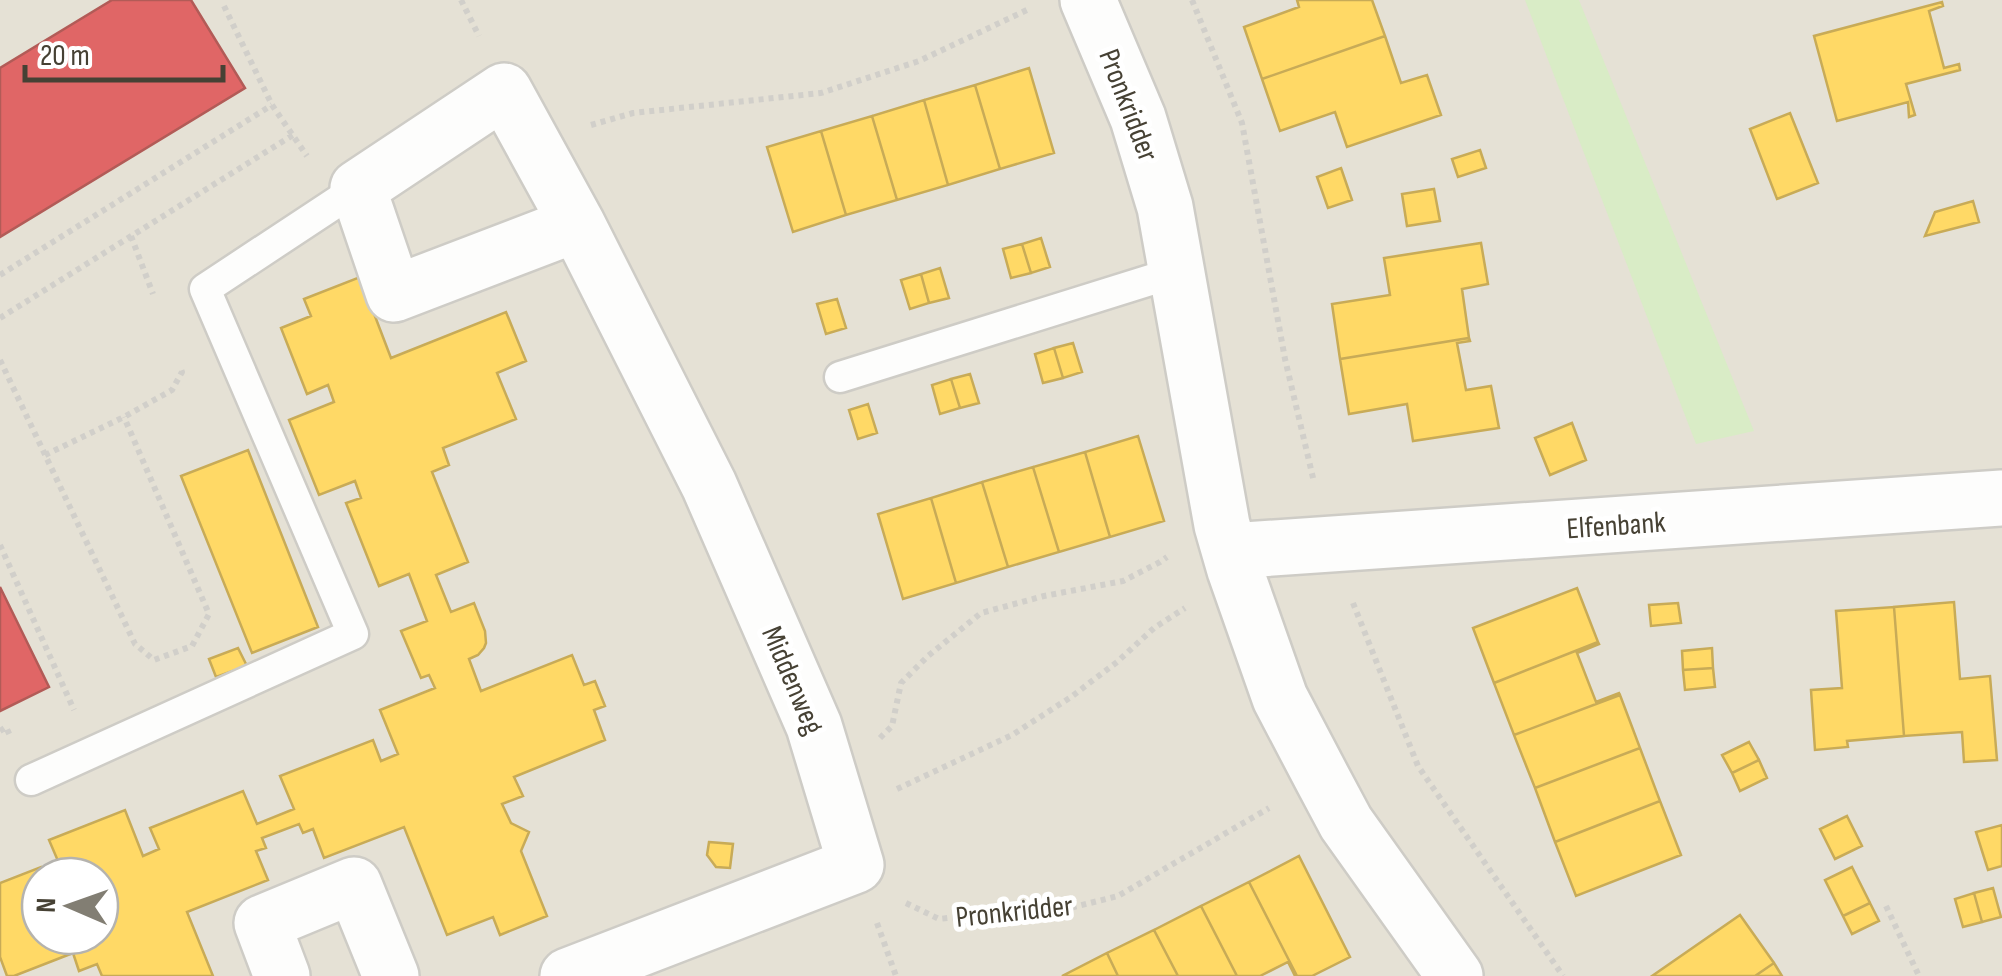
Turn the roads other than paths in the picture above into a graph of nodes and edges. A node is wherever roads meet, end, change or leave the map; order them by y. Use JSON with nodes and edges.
{"nodes":[{"id":1,"x":1088,"y":0,"type":"edge"},
{"id":2,"x":349,"y":195,"type":"junction"},
{"id":3,"x":577,"y":224,"type":"junction"},
{"id":4,"x":1176,"y":272,"type":"junction"},
{"id":5,"x":840,"y":376,"type":"dead end"},
{"id":6,"x":2002,"y":498,"type":"edge"},
{"id":7,"x":1229,"y":545,"type":"junction"},
{"id":8,"x":30,"y":780,"type":"dead end"},
{"id":9,"x":282,"y":976,"type":"edge"},
{"id":10,"x":391,"y":976,"type":"edge"},
{"id":11,"x":568,"y":976,"type":"edge"},
{"id":12,"x":1456,"y":976,"type":"edge"}],
"edges":[{"from":1,"to":4,"type":"street","name":"Pronkridder"},
{"from":2,"to":3,"type":"street"},
{"from":2,"to":3,"type":"street","name":"Middenweg"},
{"from":2,"to":8,"type":"lane"},
{"from":3,"to":11,"type":"street","name":"Middenweg"},
{"from":4,"to":5,"type":"lane"},
{"from":4,"to":7,"type":"street","name":"Pronkridder"},
{"from":6,"to":7,"type":"street","name":"Elfenbank"},
{"from":7,"to":12,"type":"street","name":"Pronkridder"},
{"from":9,"to":10,"type":"street"}]}
